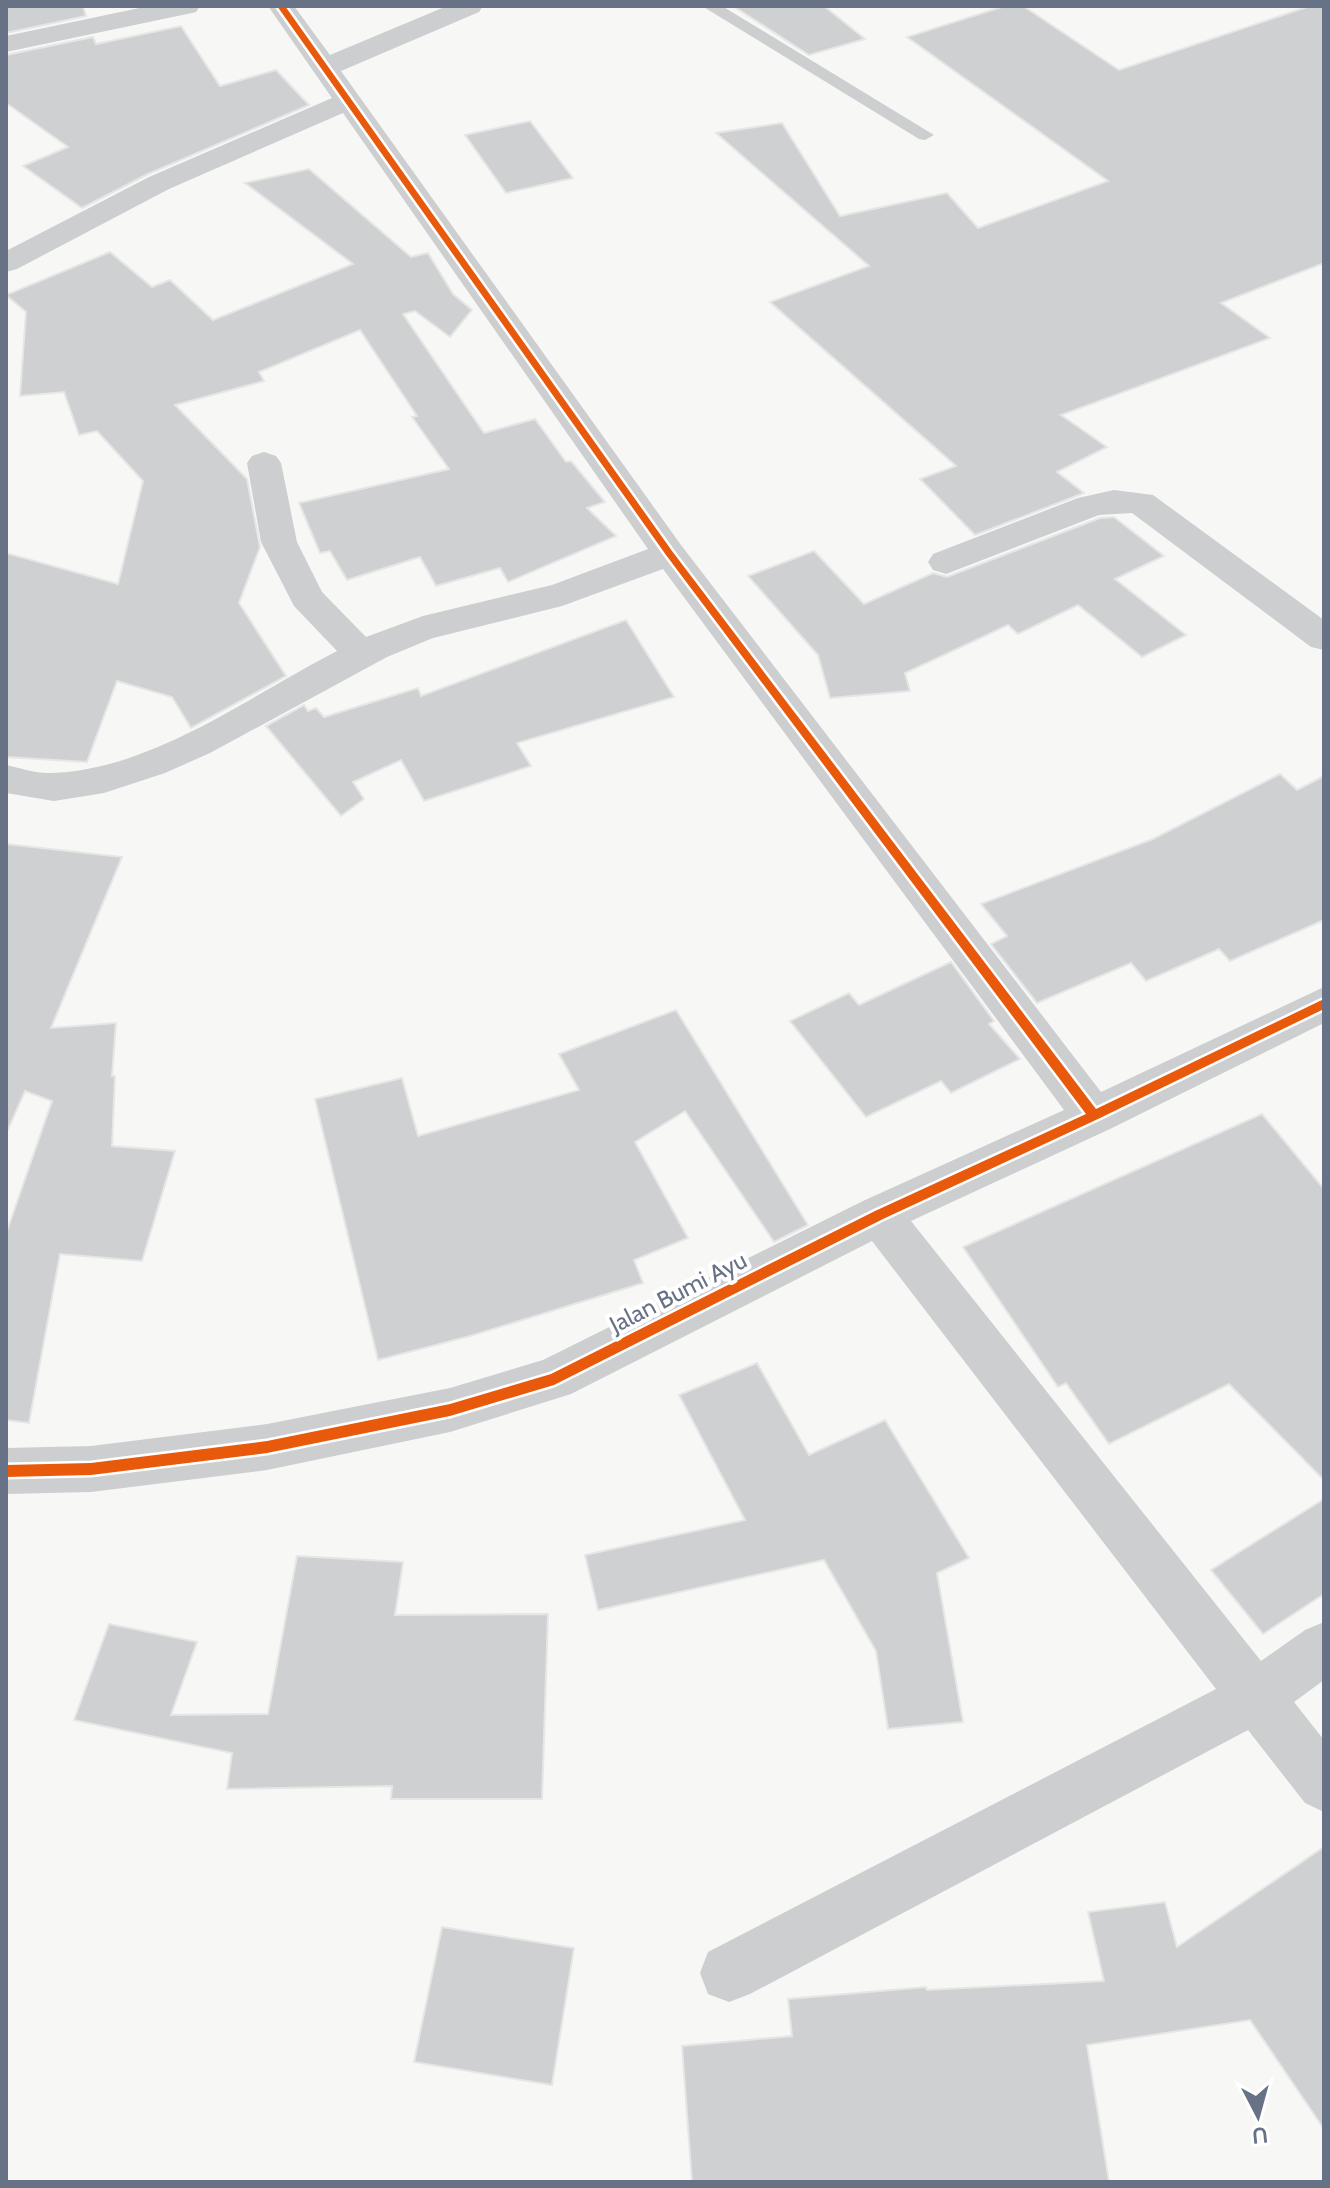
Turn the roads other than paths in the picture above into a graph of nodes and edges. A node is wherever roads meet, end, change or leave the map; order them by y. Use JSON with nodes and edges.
{"nodes":[{"id":1,"x":187,"y":6,"type":"edge"},
{"id":2,"x":281,"y":6,"type":"edge"},
{"id":3,"x":470,"y":6,"type":"edge"},
{"id":4,"x":710,"y":6,"type":"edge"},
{"id":5,"x":6,"y":44,"type":"edge"},
{"id":6,"x":326,"y":67,"type":"junction"},
{"id":7,"x":350,"y":100,"type":"junction"},
{"id":8,"x":925,"y":135,"type":"dead end"},
{"id":9,"x":6,"y":263,"type":"edge"},
{"id":10,"x":264,"y":463,"type":"dead end"},
{"id":11,"x":669,"y":553,"type":"junction"},
{"id":12,"x":946,"y":562,"type":"dead end"},
{"id":13,"x":1324,"y":638,"type":"edge"},
{"id":14,"x":363,"y":656,"type":"junction"},
{"id":15,"x":6,"y":779,"type":"edge"},
{"id":16,"x":1324,"y":1004,"type":"edge"},
{"id":17,"x":1094,"y":1116,"type":"junction"},
{"id":18,"x":879,"y":1215,"type":"junction"},
{"id":19,"x":6,"y":1471,"type":"edge"},
{"id":20,"x":1324,"y":1648,"type":"edge"},
{"id":21,"x":1257,"y":1696,"type":"junction"},
{"id":22,"x":1324,"y":1784,"type":"edge"},
{"id":23,"x":729,"y":1973,"type":"dead end"}],
"edges":[{"from":1,"to":5,"type":"street"},
{"from":2,"to":6,"type":"street"},
{"from":3,"to":6,"type":"street"},
{"from":4,"to":8,"type":"lane"},
{"from":6,"to":7,"type":"street"},
{"from":7,"to":9,"type":"street"},
{"from":7,"to":11,"type":"street"},
{"from":10,"to":14,"type":"street"},
{"from":11,"to":14,"type":"street"},
{"from":11,"to":17,"type":"street"},
{"from":12,"to":13,"type":"street"},
{"from":14,"to":15,"type":"street"},
{"from":16,"to":17,"type":"street","name":"Jalan Bumi Ayu"},
{"from":17,"to":18,"type":"street","name":"Jalan Bumi Ayu"},
{"from":18,"to":19,"type":"street","name":"Jalan Bumi Ayu"},
{"from":18,"to":21,"type":"street"},
{"from":20,"to":21,"type":"street"},
{"from":21,"to":22,"type":"street"},
{"from":21,"to":23,"type":"street"}]}
